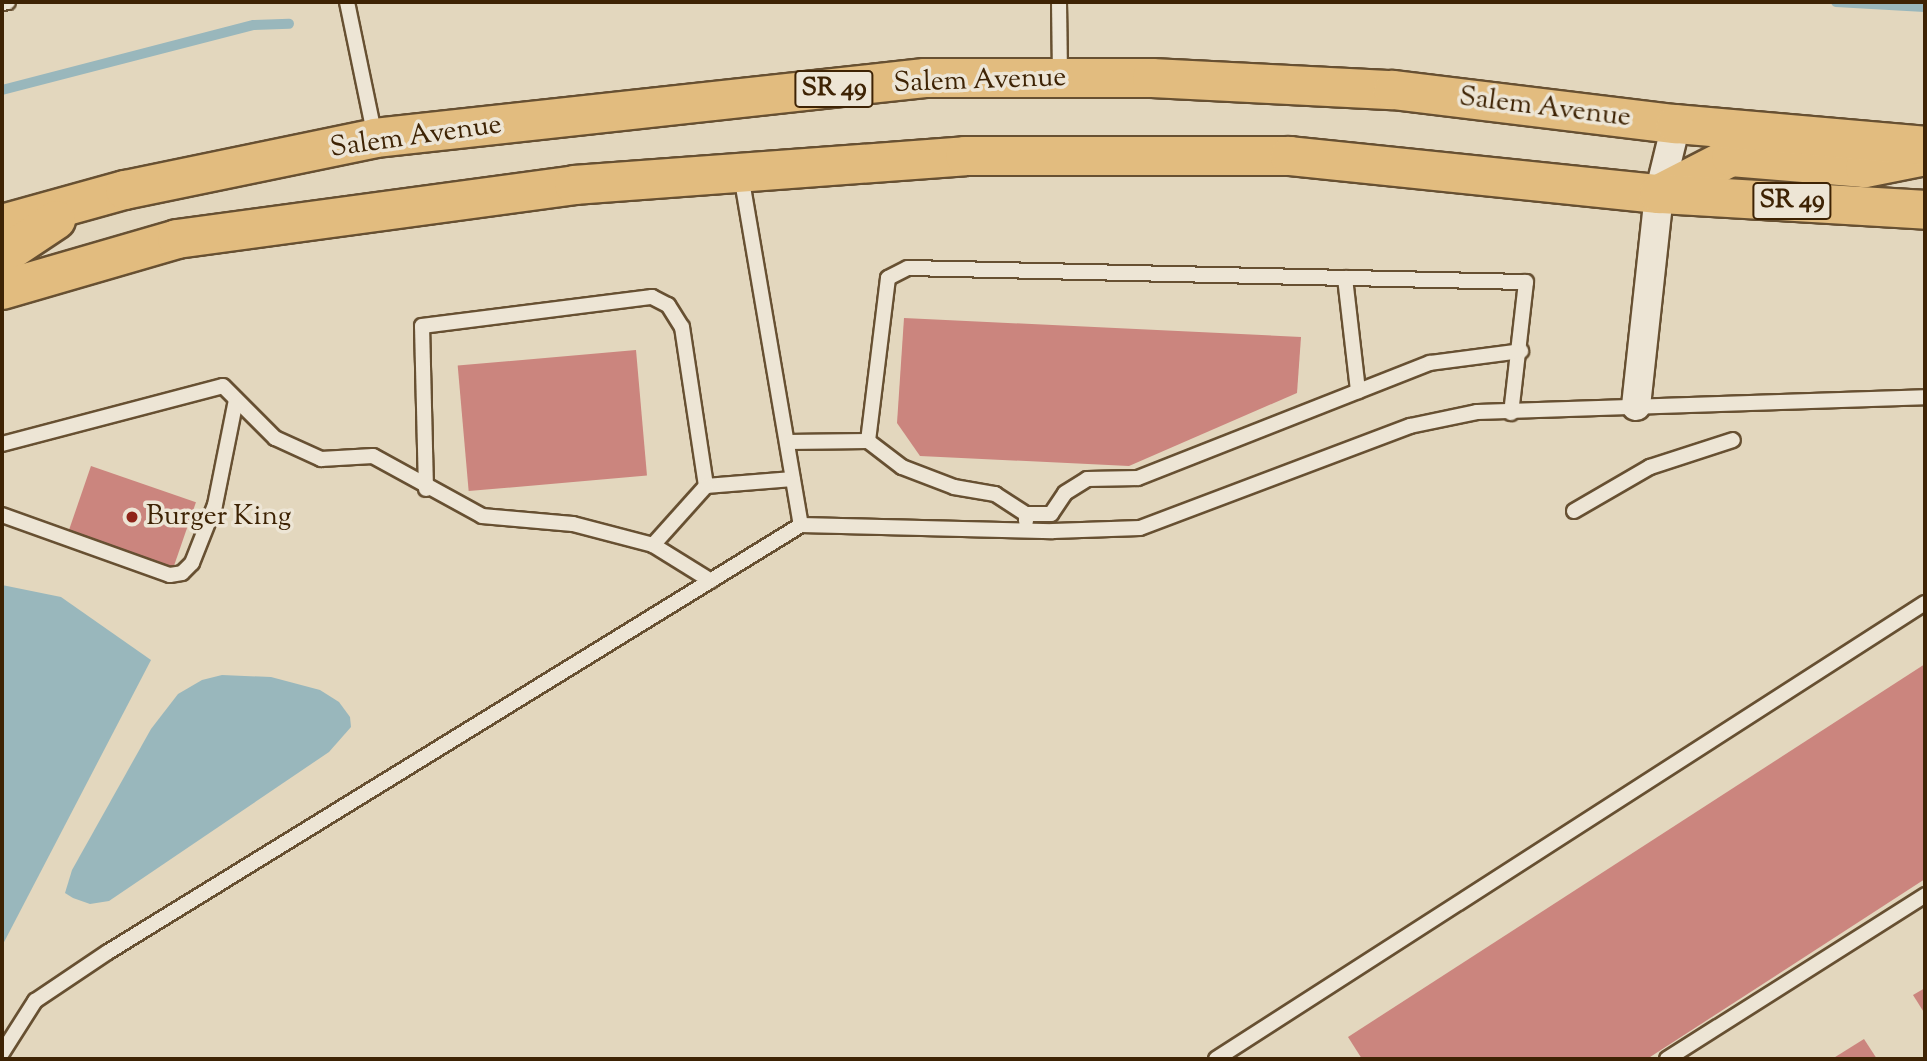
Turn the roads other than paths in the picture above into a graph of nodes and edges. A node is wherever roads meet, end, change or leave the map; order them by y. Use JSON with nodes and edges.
{"nodes":[{"id":1,"x":8,"y":2,"type":"edge"},
{"id":2,"x":347,"y":2,"type":"edge"},
{"id":3,"x":1059,"y":2,"type":"edge"},
{"id":4,"x":2,"y":3,"type":"edge"},
{"id":5,"x":1060,"y":78,"type":"junction"},
{"id":6,"x":1676,"y":124,"type":"junction"},
{"id":7,"x":375,"y":138,"type":"junction"},
{"id":8,"x":1925,"y":145,"type":"edge"},
{"id":9,"x":1925,"y":156,"type":"edge"},
{"id":10,"x":740,"y":173,"type":"junction"},
{"id":11,"x":1659,"y":194,"type":"junction"},
{"id":12,"x":84,"y":201,"type":"junction"},
{"id":13,"x":1919,"y":207,"type":"edge"},
{"id":14,"x":2,"y":224,"type":"edge"},
{"id":15,"x":2,"y":256,"type":"edge"},
{"id":16,"x":1345,"y":278,"type":"junction"},
{"id":17,"x":2,"y":290,"type":"edge"},
{"id":18,"x":1521,"y":351,"type":"junction"},
{"id":19,"x":1358,"y":391,"type":"junction"},
{"id":20,"x":1925,"y":397,"type":"edge"},
{"id":21,"x":236,"y":400,"type":"junction"},
{"id":22,"x":1636,"y":406,"type":"junction"},
{"id":23,"x":1511,"y":413,"type":"junction"},
{"id":24,"x":1733,"y":440,"type":"dead end"},
{"id":25,"x":868,"y":441,"type":"junction"},
{"id":26,"x":787,"y":442,"type":"junction"},
{"id":27,"x":2,"y":444,"type":"edge"},
{"id":28,"x":793,"y":479,"type":"junction"},
{"id":29,"x":706,"y":486,"type":"junction"},
{"id":30,"x":426,"y":489,"type":"junction"},
{"id":31,"x":1574,"y":511,"type":"dead end"},
{"id":32,"x":2,"y":515,"type":"edge"},
{"id":33,"x":1026,"y":521,"type":"junction"},
{"id":34,"x":801,"y":525,"type":"junction"},
{"id":35,"x":653,"y":545,"type":"junction"},
{"id":36,"x":711,"y":581,"type":"junction"},
{"id":37,"x":1925,"y":603,"type":"edge"},
{"id":38,"x":1925,"y":895,"type":"edge"},
{"id":39,"x":2,"y":1053,"type":"edge"},
{"id":40,"x":1216,"y":1059,"type":"edge"},
{"id":41,"x":1667,"y":1059,"type":"edge"}],
"edges":[{"from":1,"to":4,"type":"lane"},
{"from":2,"to":7,"type":"lane"},
{"from":3,"to":5,"type":"lane"},
{"from":5,"to":6,"type":"highway","name":"Salem Avenue","number":"SR 49"},
{"from":5,"to":7,"type":"highway","name":"Salem Avenue","number":"SR 49"},
{"from":6,"to":8,"type":"highway","name":"Salem Avenue","number":"SR 49"},
{"from":6,"to":11,"type":"street"},
{"from":7,"to":12,"type":"highway","name":"Salem Avenue","number":"SR 49"},
{"from":9,"to":11,"type":"highway"},
{"from":10,"to":11,"type":"highway","number":"SR 49"},
{"from":10,"to":17,"type":"highway","number":"SR 49"},
{"from":10,"to":26,"type":"lane"},
{"from":11,"to":13,"type":"highway","number":"SR 49"},
{"from":11,"to":22,"type":"street"},
{"from":12,"to":14,"type":"highway","name":"Salem Avenue","number":"SR 49"},
{"from":12,"to":15,"type":"highway"},
{"from":16,"to":18,"type":"lane"},
{"from":16,"to":19,"type":"lane"},
{"from":16,"to":25,"type":"lane"},
{"from":18,"to":19,"type":"lane"},
{"from":18,"to":23,"type":"lane"},
{"from":19,"to":33,"type":"lane"},
{"from":20,"to":22,"type":"lane"},
{"from":21,"to":27,"type":"lane"},
{"from":21,"to":30,"type":"lane"},
{"from":21,"to":32,"type":"lane"},
{"from":22,"to":23,"type":"lane"},
{"from":23,"to":33,"type":"lane"},
{"from":24,"to":31,"type":"lane"},
{"from":25,"to":26,"type":"lane"},
{"from":25,"to":33,"type":"lane"},
{"from":26,"to":28,"type":"lane"},
{"from":28,"to":29,"type":"lane"},
{"from":28,"to":34,"type":"lane"},
{"from":29,"to":30,"type":"lane"},
{"from":29,"to":35,"type":"lane"},
{"from":30,"to":35,"type":"lane"},
{"from":33,"to":34,"type":"lane"},
{"from":34,"to":36,"type":"lane"},
{"from":35,"to":36,"type":"lane"},
{"from":36,"to":39,"type":"lane"},
{"from":37,"to":40,"type":"lane"},
{"from":38,"to":41,"type":"lane"}]}
